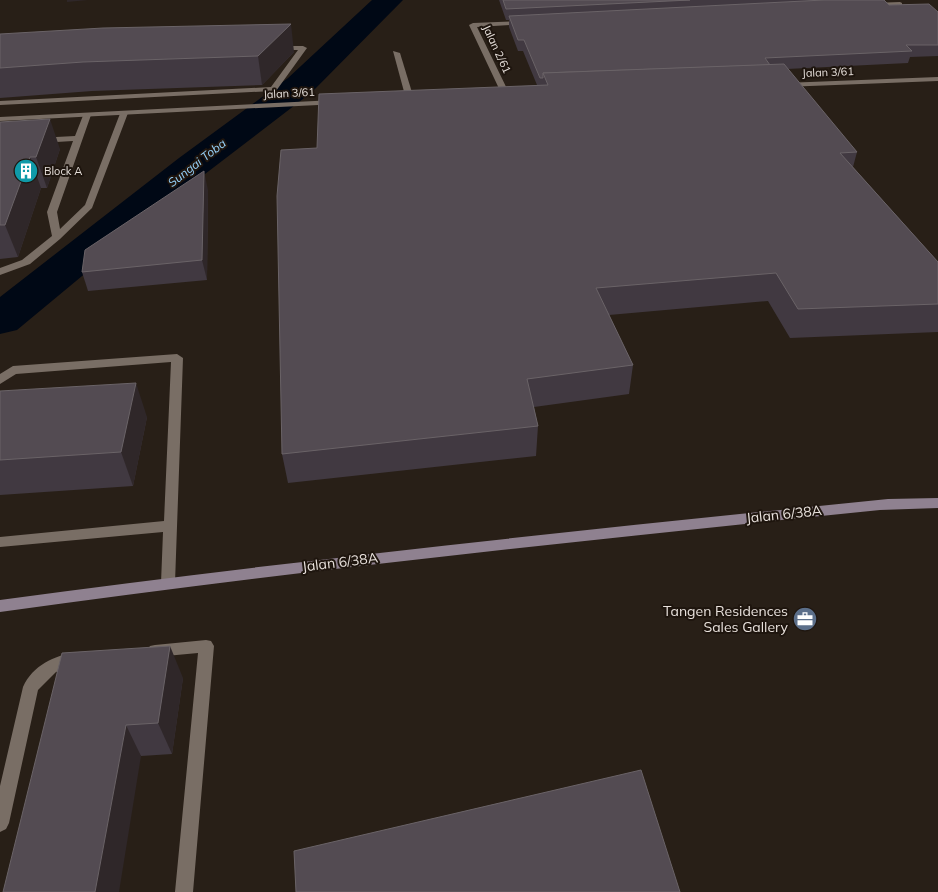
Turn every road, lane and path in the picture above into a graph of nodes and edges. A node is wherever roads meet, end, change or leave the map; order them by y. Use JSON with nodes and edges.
{"nodes":[{"id":1,"x":897,"y":2,"type":"edge"},
{"id":2,"x":860,"y":6,"type":"edge"},
{"id":3,"x":533,"y":22,"type":"edge"},
{"id":4,"x":269,"y":48,"type":"edge"},
{"id":5,"x":396,"y":53,"type":"dead end"},
{"id":6,"x":938,"y":79,"type":"edge"},
{"id":7,"x":771,"y":86,"type":"edge"},
{"id":8,"x":506,"y":95,"type":"junction"},
{"id":9,"x":516,"y":95,"type":"edge"},
{"id":10,"x":496,"y":96,"type":"edge"},
{"id":11,"x":410,"y":99,"type":"junction"},
{"id":12,"x":420,"y":99,"type":"edge"},
{"id":13,"x":400,"y":100,"type":"edge"},
{"id":14,"x":342,"y":102,"type":"edge"},
{"id":15,"x":0,"y":103,"type":"edge"},
{"id":16,"x":124,"y":113,"type":"junction"},
{"id":17,"x":87,"y":115,"type":"junction"},
{"id":18,"x":0,"y":119,"type":"edge"},
{"id":19,"x":79,"y":138,"type":"junction"},
{"id":20,"x":30,"y":141,"type":"edge"},
{"id":21,"x":57,"y":237,"type":"junction"},
{"id":22,"x":0,"y":272,"type":"edge"},
{"id":23,"x":0,"y":380,"type":"edge"},
{"id":24,"x":938,"y":503,"type":"edge"},
{"id":25,"x":170,"y":526,"type":"junction"},
{"id":26,"x":0,"y":542,"type":"edge"},
{"id":27,"x":168,"y":583,"type":"junction"},
{"id":28,"x":0,"y":606,"type":"edge"},
{"id":29,"x":137,"y":653,"type":"edge"},
{"id":30,"x":87,"y":658,"type":"edge"},
{"id":31,"x":0,"y":823,"type":"edge"},
{"id":32,"x":184,"y":892,"type":"edge"}],
"edges":[{"from":1,"to":2,"type":"street"},
{"from":3,"to":8,"type":"street","name":"Jalan 2/61"},
{"from":4,"to":15,"type":"street"},
{"from":5,"to":11,"type":"street"},
{"from":6,"to":7,"type":"street","name":"Jalan 3/61"},
{"from":8,"to":9,"type":"street"},
{"from":8,"to":10,"type":"street"},
{"from":11,"to":12,"type":"street"},
{"from":11,"to":13,"type":"street"},
{"from":14,"to":16,"type":"street","name":"Jalan 3/61"},
{"from":16,"to":17,"type":"street","name":"Jalan 3/61"},
{"from":16,"to":21,"type":"street"},
{"from":17,"to":18,"type":"street","name":"Jalan 3/61"},
{"from":17,"to":19,"type":"street"},
{"from":19,"to":20,"type":"street"},
{"from":19,"to":21,"type":"street"},
{"from":21,"to":22,"type":"street"},
{"from":23,"to":25,"type":"street"},
{"from":24,"to":27,"type":"street","name":"Jalan 6/38A"},
{"from":25,"to":26,"type":"street"},
{"from":25,"to":27,"type":"street"},
{"from":27,"to":28,"type":"street","name":"Jalan 6/38A"},
{"from":29,"to":32,"type":"street"},
{"from":30,"to":31,"type":"street"}]}
